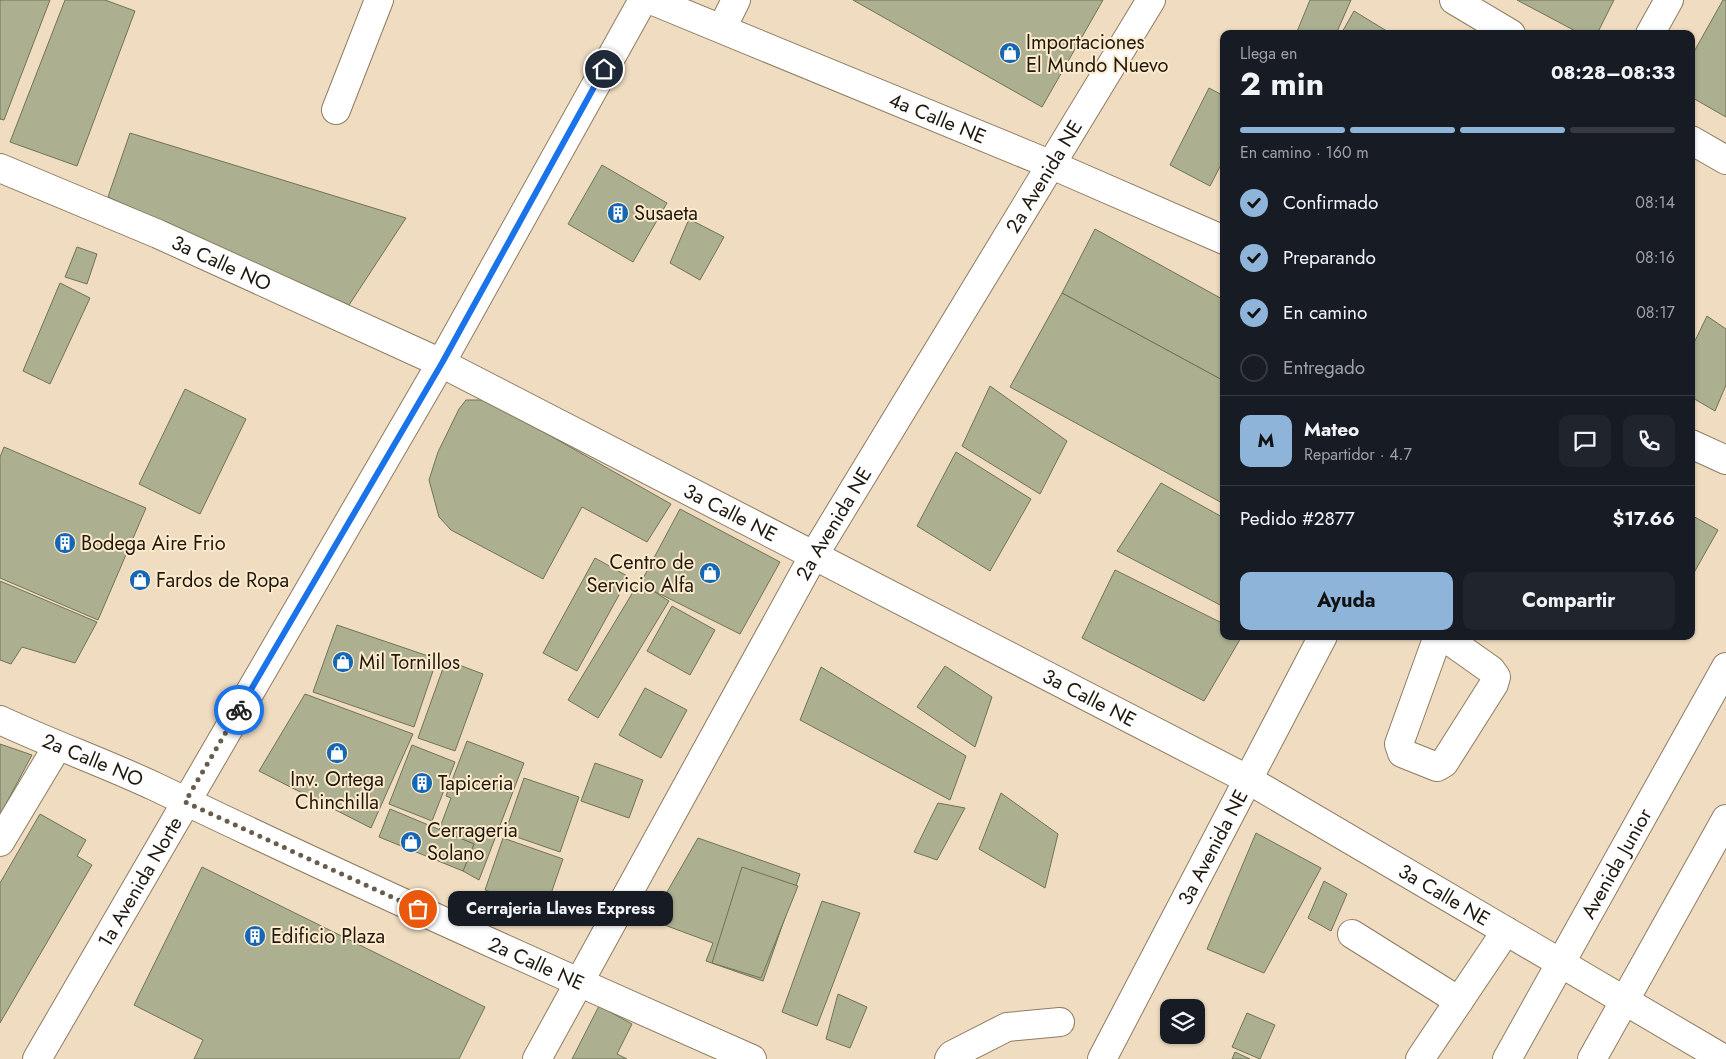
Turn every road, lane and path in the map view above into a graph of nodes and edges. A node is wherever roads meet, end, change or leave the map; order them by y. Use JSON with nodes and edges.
{"nodes":[{"id":1,"x":379,"y":0,"type":"edge"},
{"id":2,"x":642,"y":0,"type":"edge"},
{"id":3,"x":650,"y":0,"type":"edge"},
{"id":4,"x":736,"y":0,"type":"edge"},
{"id":5,"x":1151,"y":0,"type":"edge"},
{"id":6,"x":1454,"y":0,"type":"edge"},
{"id":7,"x":1669,"y":0,"type":"edge"},
{"id":8,"x":722,"y":28,"type":"junction"},
{"id":9,"x":1504,"y":30,"type":"edge"},
{"id":10,"x":1652,"y":30,"type":"edge"},
{"id":11,"x":336,"y":110,"type":"dead end"},
{"id":12,"x":1695,"y":142,"type":"edge"},
{"id":13,"x":1726,"y":160,"type":"edge"},
{"id":14,"x":1052,"y":165,"type":"junction"},
{"id":15,"x":0,"y":168,"type":"edge"},
{"id":16,"x":1220,"y":238,"type":"edge"},
{"id":17,"x":442,"y":363,"type":"junction"},
{"id":18,"x":1695,"y":446,"type":"edge"},
{"id":19,"x":1726,"y":460,"type":"edge"},
{"id":20,"x":814,"y":555,"type":"junction"},
{"id":21,"x":1321,"y":640,"type":"edge"},
{"id":22,"x":1437,"y":640,"type":"edge"},
{"id":23,"x":1449,"y":640,"type":"edge"},
{"id":24,"x":1726,"y":667,"type":"edge"},
{"id":25,"x":0,"y":720,"type":"edge"},
{"id":26,"x":57,"y":747,"type":"junction"},
{"id":27,"x":1247,"y":779,"type":"junction"},
{"id":28,"x":185,"y":802,"type":"junction"},
{"id":29,"x":1724,"y":827,"type":"edge"},
{"id":30,"x":0,"y":842,"type":"edge"},
{"id":31,"x":1506,"y":931,"type":"junction"},
{"id":32,"x":1352,"y":934,"type":"dead end"},
{"id":33,"x":1560,"y":963,"type":"junction"},
{"id":34,"x":580,"y":984,"type":"junction"},
{"id":35,"x":1624,"y":1000,"type":"junction"},
{"id":36,"x":1459,"y":1002,"type":"junction"},
{"id":37,"x":1060,"y":1022,"type":"dead end"},
{"id":38,"x":1688,"y":1050,"type":"edge"},
{"id":39,"x":37,"y":1059,"type":"edge"},
{"id":40,"x":537,"y":1059,"type":"edge"},
{"id":41,"x":752,"y":1059,"type":"edge"},
{"id":42,"x":950,"y":1059,"type":"edge"},
{"id":43,"x":1102,"y":1059,"type":"edge"},
{"id":44,"x":1420,"y":1059,"type":"edge"},
{"id":45,"x":1507,"y":1059,"type":"edge"},
{"id":46,"x":1592,"y":1059,"type":"edge"},
{"id":47,"x":1724,"y":1059,"type":"edge"}],
"edges":[{"from":1,"to":11,"type":"street"},
{"from":2,"to":17,"type":"street","name":"1a Avenida Norte"},
{"from":3,"to":8,"type":"street","name":"4a Calle NE"},
{"from":4,"to":8,"type":"street"},
{"from":5,"to":14,"type":"street","name":"2a Avenida NE"},
{"from":6,"to":9,"type":"street"},
{"from":7,"to":10,"type":"street"},
{"from":8,"to":14,"type":"street","name":"4a Calle NE"},
{"from":12,"to":13,"type":"street"},
{"from":14,"to":16,"type":"street","name":"4a Calle NE"},
{"from":14,"to":20,"type":"street","name":"2a Avenida NE"},
{"from":15,"to":17,"type":"street","name":"3a Calle NO"},
{"from":17,"to":20,"type":"street","name":"3a Calle NE"},
{"from":17,"to":28,"type":"street","name":"1a Avenida Norte"},
{"from":18,"to":19,"type":"street"},
{"from":20,"to":27,"type":"street","name":"3a Calle NE"},
{"from":20,"to":34,"type":"street","name":"2a Avenida NE"},
{"from":21,"to":27,"type":"street","name":"3a Avenida NE"},
{"from":22,"to":23,"type":"street"},
{"from":24,"to":33,"type":"street","name":"Avenida Junior"},
{"from":25,"to":26,"type":"street","name":"2a Calle NO"},
{"from":26,"to":28,"type":"street","name":"2a Calle NO"},
{"from":26,"to":30,"type":"street"},
{"from":27,"to":31,"type":"street","name":"3a Calle NE"},
{"from":27,"to":43,"type":"street","name":"3a Avenida NE"},
{"from":28,"to":34,"type":"street","name":"2a Calle NE"},
{"from":28,"to":39,"type":"street","name":"1a Avenida Norte"},
{"from":29,"to":35,"type":"street"},
{"from":31,"to":33,"type":"street","name":"3a Calle NE"},
{"from":31,"to":36,"type":"street"},
{"from":32,"to":36,"type":"street"},
{"from":33,"to":35,"type":"street","name":"3a Calle NE"},
{"from":33,"to":45,"type":"street","name":"Avenida Junior"},
{"from":34,"to":40,"type":"street","name":"2a Avenida NE"},
{"from":34,"to":41,"type":"street","name":"2a Calle NE"},
{"from":35,"to":38,"type":"street","name":"3a Calle NE"},
{"from":35,"to":46,"type":"street"},
{"from":36,"to":44,"type":"street"},
{"from":37,"to":42,"type":"street"},
{"from":38,"to":47,"type":"street","name":"3a Calle NE"}]}
